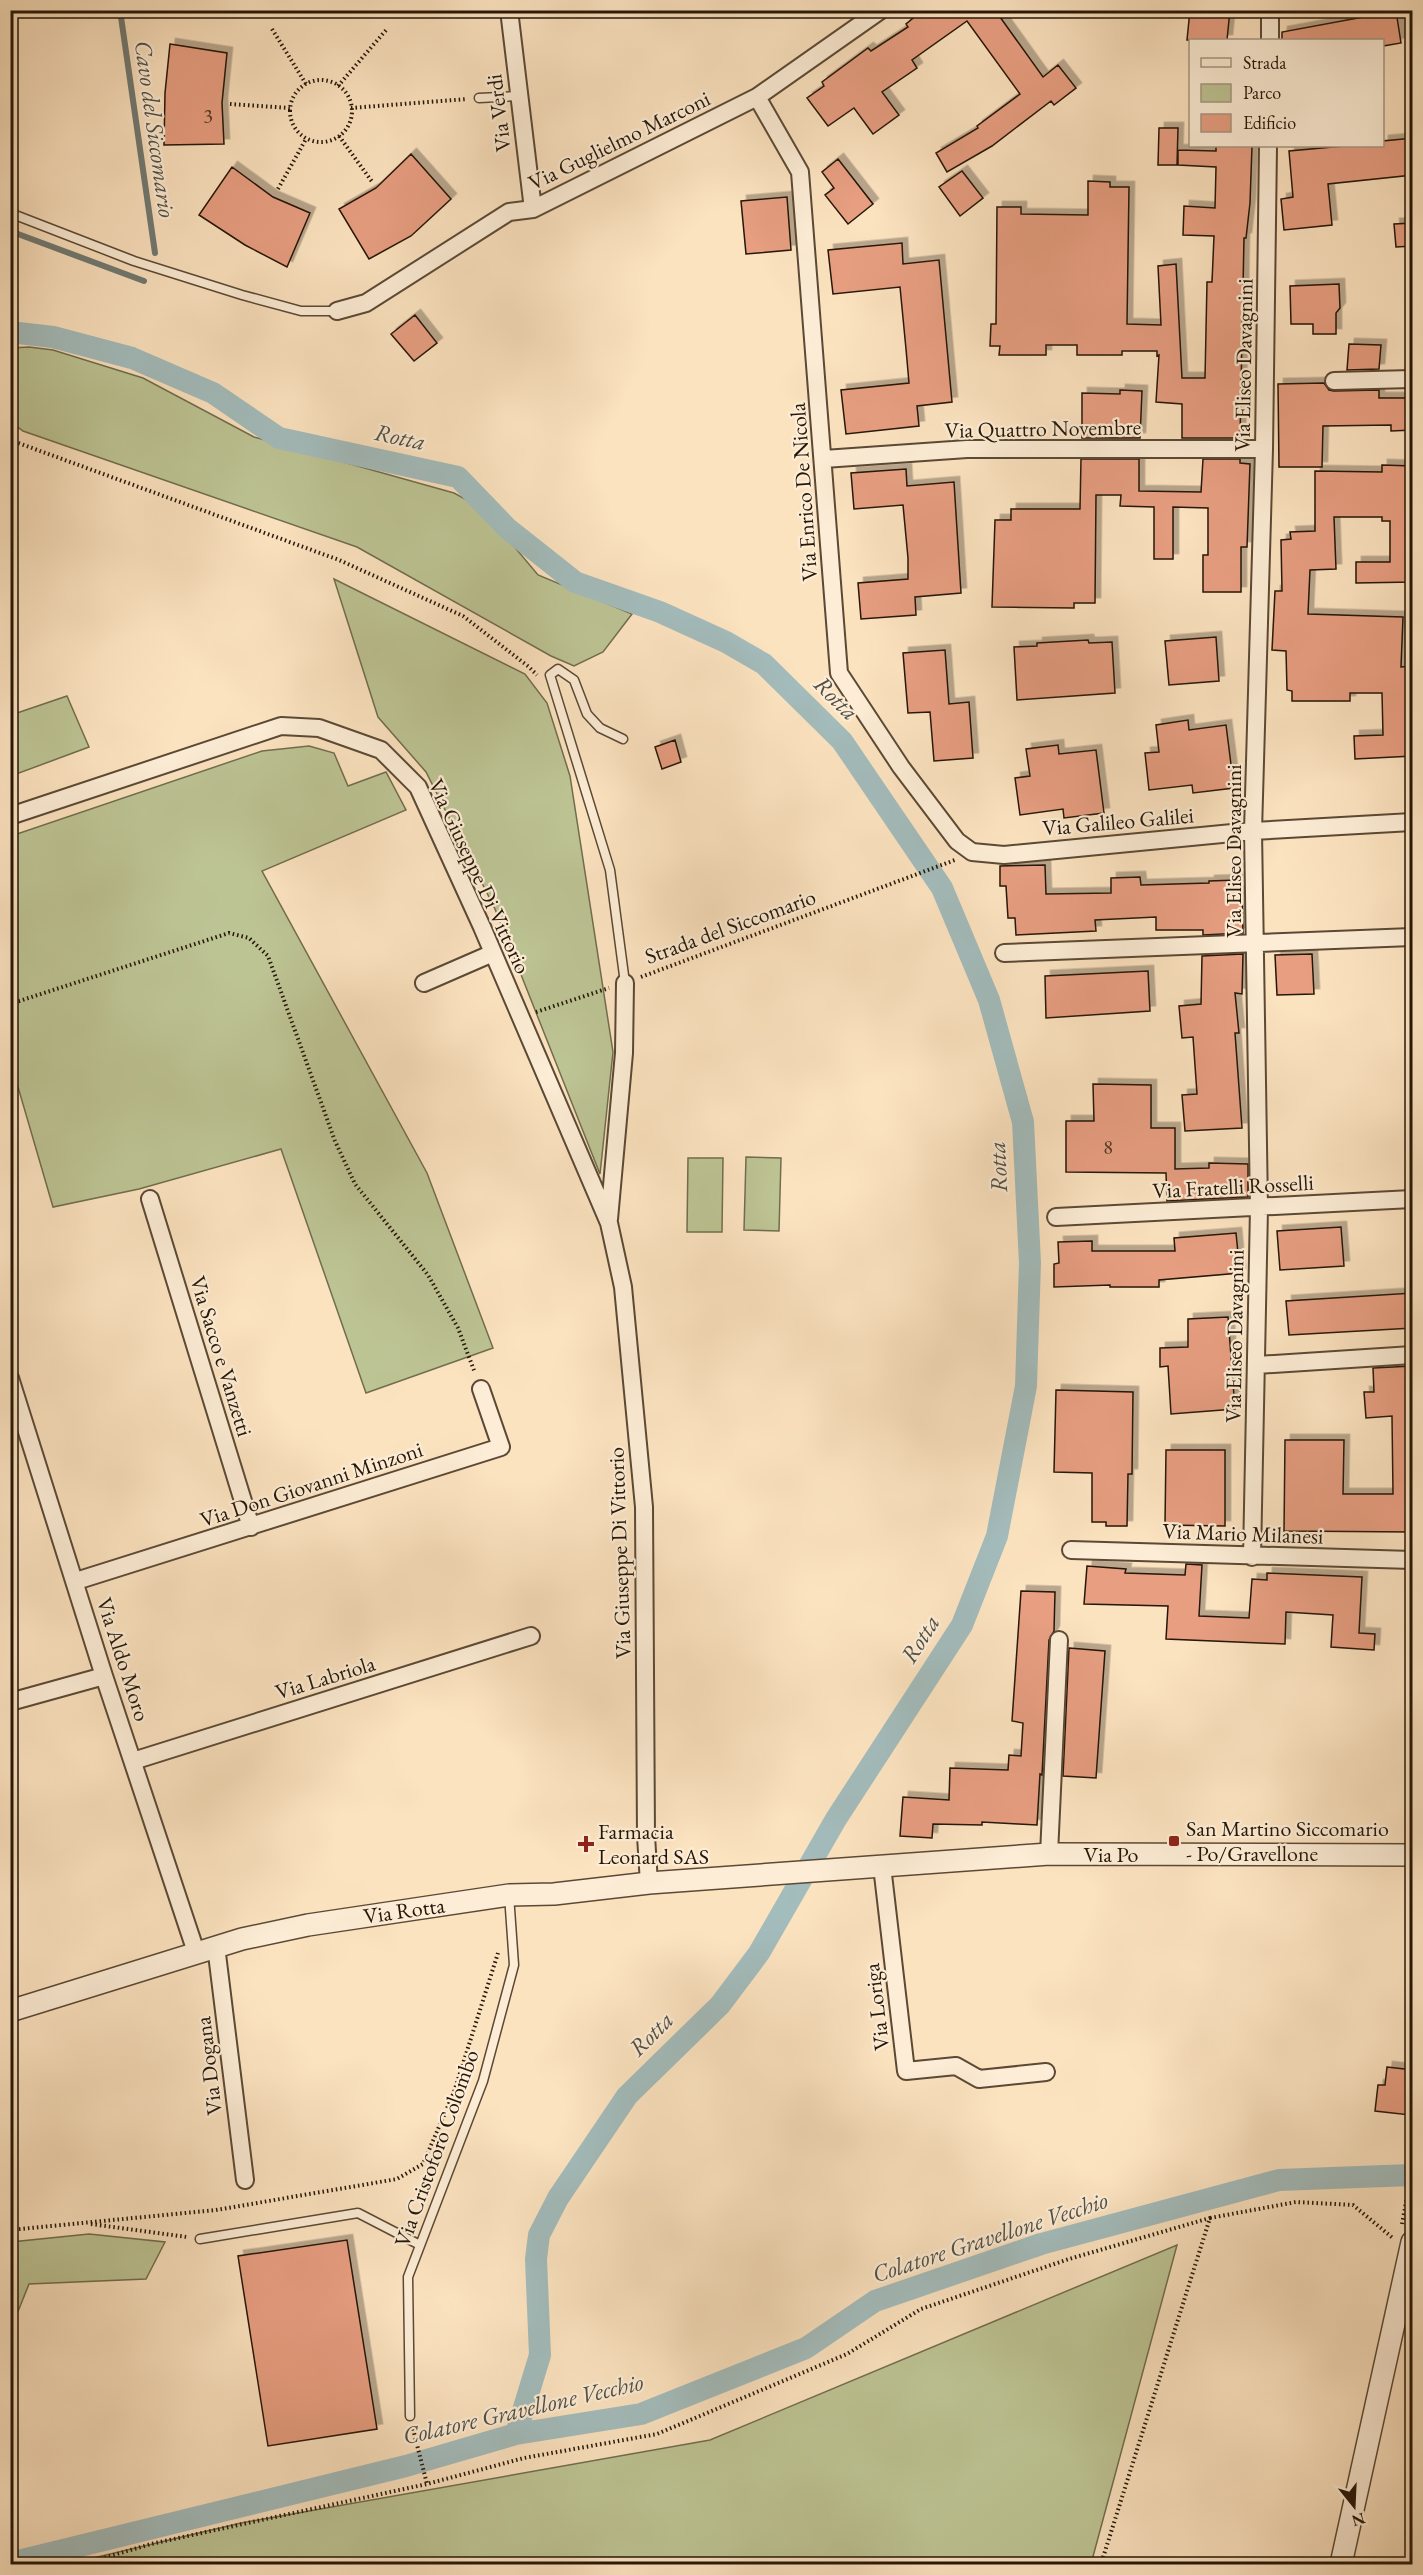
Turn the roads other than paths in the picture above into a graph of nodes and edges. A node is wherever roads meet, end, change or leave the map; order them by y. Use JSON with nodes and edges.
{"nodes":[{"id":1,"x":509,"y":10,"type":"edge"},
{"id":2,"x":881,"y":10,"type":"edge"},
{"id":3,"x":1270,"y":10,"type":"edge"},
{"id":4,"x":1270,"y":39,"type":"edge"},
{"id":5,"x":519,"y":96,"type":"junction"},
{"id":6,"x":757,"y":96,"type":"junction"},
{"id":7,"x":479,"y":98,"type":"road end"},
{"id":8,"x":1268,"y":147,"type":"edge"},
{"id":9,"x":533,"y":209,"type":"junction"},
{"id":10,"x":10,"y":213,"type":"edge"},
{"id":11,"x":337,"y":311,"type":"joint"},
{"id":12,"x":1413,"y":379,"type":"edge"},
{"id":13,"x":1334,"y":381,"type":"dead end"},
{"id":14,"x":1264,"y":449,"type":"junction"},
{"id":15,"x":824,"y":459,"type":"junction"},
{"id":16,"x":622,"y":739,"type":"dead end"},
{"id":17,"x":10,"y":816,"type":"edge"},
{"id":18,"x":1413,"y":822,"type":"edge"},
{"id":19,"x":1253,"y":831,"type":"junction"},
{"id":20,"x":972,"y":852,"type":"joint"},
{"id":21,"x":1413,"y":937,"type":"edge"},
{"id":22,"x":1256,"y":941,"type":"junction"},
{"id":23,"x":493,"y":953,"type":"junction"},
{"id":24,"x":1004,"y":953,"type":"dead end"},
{"id":25,"x":424,"y":983,"type":"dead end"},
{"id":26,"x":625,"y":983,"type":"joint"},
{"id":27,"x":150,"y":1199,"type":"dead end"},
{"id":28,"x":1413,"y":1199,"type":"edge"},
{"id":29,"x":1259,"y":1208,"type":"junction"},
{"id":30,"x":1056,"y":1217,"type":"dead end"},
{"id":31,"x":609,"y":1223,"type":"junction"},
{"id":32,"x":1413,"y":1356,"type":"edge"},
{"id":33,"x":1257,"y":1365,"type":"junction"},
{"id":34,"x":10,"y":1378,"type":"edge"},
{"id":35,"x":481,"y":1389,"type":"road end"},
{"id":36,"x":251,"y":1527,"type":"junction"},
{"id":37,"x":1071,"y":1550,"type":"dead end"},
{"id":38,"x":1252,"y":1557,"type":"junction"},
{"id":39,"x":1413,"y":1560,"type":"edge"},
{"id":40,"x":76,"y":1581,"type":"junction"},
{"id":41,"x":531,"y":1636,"type":"dead end"},
{"id":42,"x":1059,"y":1640,"type":"dead end"},
{"id":43,"x":104,"y":1676,"type":"junction"},
{"id":44,"x":10,"y":1702,"type":"edge"},
{"id":45,"x":133,"y":1761,"type":"junction"},
{"id":46,"x":1049,"y":1854,"type":"junction"},
{"id":47,"x":1413,"y":1855,"type":"edge"},
{"id":48,"x":882,"y":1866,"type":"junction"},
{"id":49,"x":810,"y":1871,"type":"joint"},
{"id":50,"x":649,"y":1883,"type":"junction"},
{"id":51,"x":509,"y":1895,"type":"junction"},
{"id":52,"x":206,"y":1949,"type":"junction"},
{"id":53,"x":10,"y":2011,"type":"edge"},
{"id":54,"x":1046,"y":2072,"type":"dead end"},
{"id":55,"x":245,"y":2180,"type":"dead end"},
{"id":56,"x":200,"y":2239,"type":"road end"},
{"id":57,"x":420,"y":2245,"type":"junction"},
{"id":58,"x":1411,"y":2247,"type":"edge"},
{"id":59,"x":410,"y":2416,"type":"road end"},
{"id":60,"x":1341,"y":2565,"type":"edge"}],
"edges":[{"from":1,"to":5,"type":"street","name":"Via Verdi"},
{"from":2,"to":6,"type":"street","name":"Via Guglielmo Marconi"},
{"from":3,"to":4,"type":"street"},
{"from":5,"to":7,"type":"lane"},
{"from":5,"to":9,"type":"street","name":"Via Verdi"},
{"from":6,"to":9,"type":"street","name":"Via Guglielmo Marconi"},
{"from":6,"to":15,"type":"street","name":"Via Enrico De Nicola"},
{"from":8,"to":14,"type":"street","name":"Via Eliseo Davagnini"},
{"from":9,"to":11,"type":"street","name":"Via Guglielmo Marconi"},
{"from":10,"to":11,"type":"lane"},
{"from":12,"to":13,"type":"street"},
{"from":14,"to":15,"type":"street","name":"Via Quattro Novembre"},
{"from":14,"to":19,"type":"street","name":"Via Eliseo Davagnini"},
{"from":15,"to":20,"type":"street","name":"Via Enrico De Nicola"},
{"from":16,"to":26,"type":"lane"},
{"from":17,"to":23,"type":"street","name":"Via Giuseppe Di Vittorio"},
{"from":18,"to":19,"type":"street","name":"Via Galileo Galilei"},
{"from":19,"to":20,"type":"street","name":"Via Galileo Galilei"},
{"from":19,"to":22,"type":"street","name":"Via Eliseo Davagnini"},
{"from":21,"to":22,"type":"street"},
{"from":22,"to":24,"type":"street"},
{"from":22,"to":29,"type":"street","name":"Via Eliseo Davagnini"},
{"from":23,"to":25,"type":"street"},
{"from":23,"to":31,"type":"street","name":"Via Giuseppe Di Vittorio"},
{"from":26,"to":31,"type":"street","name":"Via Giuseppe Di Vittorio"},
{"from":27,"to":36,"type":"street","name":"Via Sacco e Vanzetti"},
{"from":28,"to":29,"type":"street","name":"Via Fratelli Rosselli"},
{"from":29,"to":30,"type":"street","name":"Via Fratelli Rosselli"},
{"from":29,"to":33,"type":"street","name":"Via Eliseo Davagnini"},
{"from":31,"to":50,"type":"street","name":"Via Giuseppe Di Vittorio"},
{"from":32,"to":33,"type":"street"},
{"from":33,"to":38,"type":"street","name":"Via Eliseo Davagnini"},
{"from":34,"to":40,"type":"street","name":"Via Aldo Moro"},
{"from":35,"to":36,"type":"street","name":"Via Don Giovanni Minzoni"},
{"from":36,"to":40,"type":"street","name":"Via Don Giovanni Minzoni"},
{"from":37,"to":38,"type":"street","name":"Via Mario Milanesi"},
{"from":38,"to":39,"type":"street","name":"Via Mario Milanesi"},
{"from":40,"to":43,"type":"street","name":"Via Aldo Moro"},
{"from":41,"to":45,"type":"street","name":"Via Labriola"},
{"from":42,"to":46,"type":"street"},
{"from":43,"to":44,"type":"street"},
{"from":43,"to":45,"type":"street","name":"Via Aldo Moro"},
{"from":45,"to":52,"type":"street","name":"Via Aldo Moro"},
{"from":46,"to":47,"type":"street","name":"Via Po"},
{"from":46,"to":48,"type":"street","name":"Via Po"},
{"from":48,"to":49,"type":"street","name":"Via Po"},
{"from":48,"to":54,"type":"street","name":"Via Loriga"},
{"from":49,"to":50,"type":"street","name":"Via Rotta"},
{"from":50,"to":51,"type":"street","name":"Via Rotta"},
{"from":51,"to":52,"type":"street","name":"Via Rotta"},
{"from":51,"to":57,"type":"lane","name":"Via Cristoforo Colombo"},
{"from":52,"to":53,"type":"street","name":"Via Rotta"},
{"from":52,"to":55,"type":"street","name":"Via Dogana"},
{"from":56,"to":57,"type":"lane"},
{"from":57,"to":59,"type":"lane","name":"Via Cristoforo Colombo"},
{"from":58,"to":60,"type":"street"}]}
